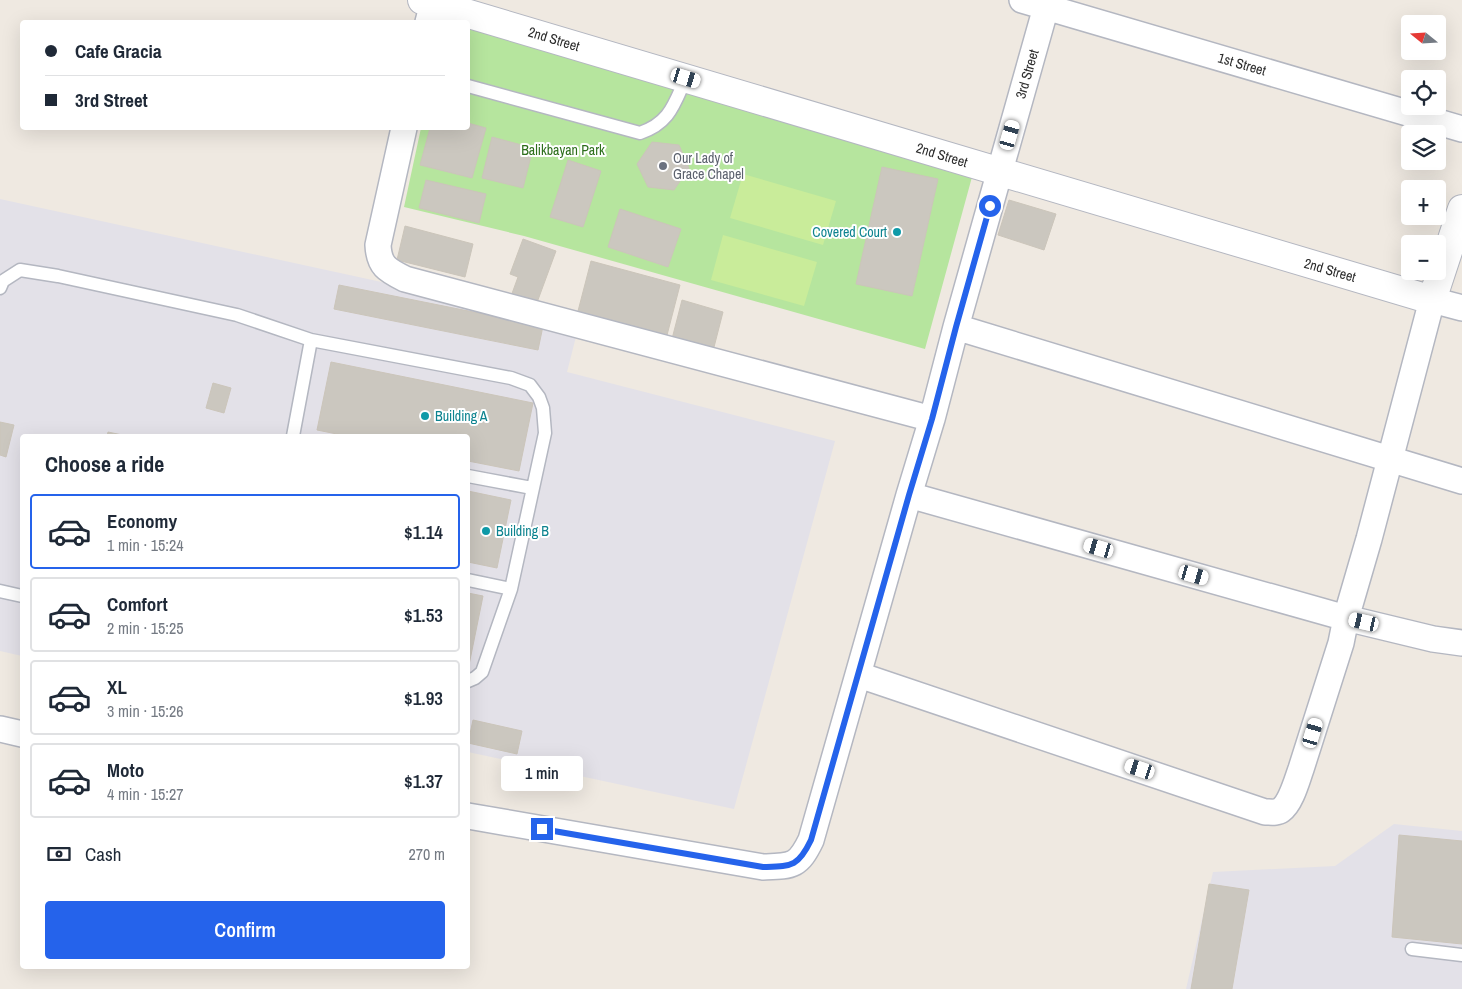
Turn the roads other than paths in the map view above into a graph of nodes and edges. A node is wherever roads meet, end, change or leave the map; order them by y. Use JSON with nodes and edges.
{"nodes":[{"id":1,"x":1022,"y":0,"type":"edge"},
{"id":2,"x":1047,"y":4,"type":"edge"},
{"id":3,"x":428,"y":8,"type":"edge"},
{"id":4,"x":686,"y":78,"type":"junction"},
{"id":5,"x":470,"y":87,"type":"edge"},
{"id":6,"x":1462,"y":129,"type":"edge"},
{"id":7,"x":404,"y":130,"type":"edge"},
{"id":8,"x":1000,"y":172,"type":"junction"},
{"id":9,"x":1462,"y":209,"type":"edge"},
{"id":10,"x":0,"y":288,"type":"edge"},
{"id":11,"x":1432,"y":300,"type":"junction"},
{"id":12,"x":1462,"y":308,"type":"edge"},
{"id":13,"x":956,"y":327,"type":"junction"},
{"id":14,"x":311,"y":340,"type":"junction"},
{"id":15,"x":932,"y":419,"type":"junction"},
{"id":16,"x":294,"y":434,"type":"edge"},
{"id":17,"x":1390,"y":459,"type":"junction"},
{"id":18,"x":470,"y":476,"type":"edge"},
{"id":19,"x":1462,"y":481,"type":"edge"},
{"id":20,"x":532,"y":488,"type":"junction"},
{"id":21,"x":909,"y":495,"type":"junction"},
{"id":22,"x":470,"y":580,"type":"edge"},
{"id":23,"x":511,"y":589,"type":"junction"},
{"id":24,"x":0,"y":591,"type":"edge"},
{"id":25,"x":20,"y":596,"type":"edge"},
{"id":26,"x":1346,"y":618,"type":"junction"},
{"id":27,"x":1462,"y":643,"type":"edge"},
{"id":28,"x":859,"y":676,"type":"junction"},
{"id":29,"x":470,"y":680,"type":"edge"},
{"id":30,"x":0,"y":729,"type":"edge"},
{"id":31,"x":20,"y":734,"type":"edge"},
{"id":32,"x":470,"y":816,"type":"edge"},
{"id":33,"x":1412,"y":949,"type":"dead end"},
{"id":34,"x":1462,"y":954,"type":"edge"}],
"edges":[{"from":1,"to":2,"type":"street","name":"1st Street"},
{"from":2,"to":6,"type":"street","name":"1st Street"},
{"from":2,"to":8,"type":"street","name":"3rd Street"},
{"from":3,"to":4,"type":"street","name":"2nd Street"},
{"from":4,"to":5,"type":"lane"},
{"from":4,"to":8,"type":"street","name":"2nd Street"},
{"from":7,"to":15,"type":"street"},
{"from":8,"to":11,"type":"street","name":"2nd Street"},
{"from":8,"to":13,"type":"street","name":"3rd Street"},
{"from":9,"to":11,"type":"street"},
{"from":10,"to":14,"type":"lane"},
{"from":11,"to":12,"type":"street","name":"2nd Street"},
{"from":11,"to":17,"type":"street"},
{"from":13,"to":15,"type":"street","name":"3rd Street"},
{"from":13,"to":17,"type":"street"},
{"from":14,"to":16,"type":"lane"},
{"from":14,"to":20,"type":"lane"},
{"from":15,"to":21,"type":"street","name":"3rd Street"},
{"from":17,"to":19,"type":"street"},
{"from":17,"to":26,"type":"street"},
{"from":18,"to":20,"type":"lane"},
{"from":20,"to":23,"type":"lane"},
{"from":21,"to":26,"type":"street"},
{"from":21,"to":28,"type":"street","name":"3rd Street"},
{"from":22,"to":23,"type":"lane"},
{"from":23,"to":29,"type":"lane"},
{"from":24,"to":25,"type":"lane"},
{"from":26,"to":27,"type":"street"},
{"from":26,"to":28,"type":"street"},
{"from":28,"to":32,"type":"street","name":"3rd Street"},
{"from":30,"to":31,"type":"street"},
{"from":33,"to":34,"type":"lane"}]}
